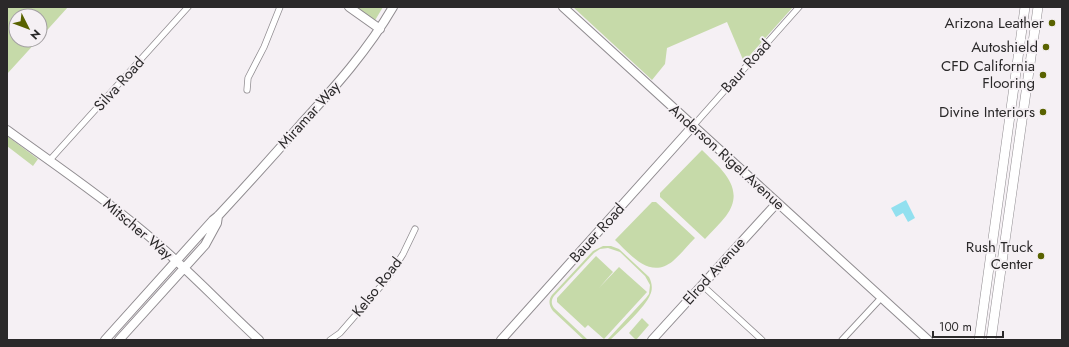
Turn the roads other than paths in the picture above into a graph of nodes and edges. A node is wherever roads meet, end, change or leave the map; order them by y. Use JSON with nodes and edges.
{"nodes":[{"id":1,"x":188,"y":7,"type":"edge"},
{"id":2,"x":280,"y":7,"type":"edge"},
{"id":3,"x":349,"y":7,"type":"edge"},
{"id":4,"x":393,"y":7,"type":"edge"},
{"id":5,"x":563,"y":7,"type":"edge"},
{"id":6,"x":799,"y":7,"type":"edge"},
{"id":7,"x":1025,"y":7,"type":"edge"},
{"id":8,"x":1038,"y":7,"type":"edge"},
{"id":9,"x":380,"y":29,"type":"junction"},
{"id":10,"x":247,"y":90,"type":"dead end"},
{"id":11,"x":693,"y":126,"type":"junction"},
{"id":12,"x":7,"y":130,"type":"edge"},
{"id":13,"x":49,"y":161,"type":"junction"},
{"id":14,"x":777,"y":203,"type":"junction"},
{"id":15,"x":218,"y":216,"type":"junction"},
{"id":16,"x":415,"y":229,"type":"dead end"},
{"id":17,"x":177,"y":261,"type":"junction"},
{"id":18,"x":184,"y":268,"type":"junction"},
{"id":19,"x":702,"y":285,"type":"junction"},
{"id":20,"x":881,"y":298,"type":"junction"},
{"id":21,"x":105,"y":340,"type":"edge"},
{"id":22,"x":119,"y":340,"type":"edge"},
{"id":23,"x":259,"y":340,"type":"edge"},
{"id":24,"x":330,"y":340,"type":"edge"},
{"id":25,"x":501,"y":340,"type":"edge"},
{"id":26,"x":652,"y":340,"type":"edge"},
{"id":27,"x":762,"y":340,"type":"edge"},
{"id":28,"x":842,"y":340,"type":"edge"},
{"id":29,"x":928,"y":340,"type":"edge"},
{"id":30,"x":979,"y":340,"type":"edge"},
{"id":31,"x":991,"y":340,"type":"edge"}],
"edges":[{"from":1,"to":13,"type":"street","name":"Silva Road"},
{"from":2,"to":10,"type":"street"},
{"from":3,"to":9,"type":"street"},
{"from":4,"to":9,"type":"street","name":"Miramar Way"},
{"from":5,"to":11,"type":"street","name":"Anderson Rigel Avenue"},
{"from":6,"to":11,"type":"street","name":"Baur Road"},
{"from":7,"to":30,"type":"main road"},
{"from":8,"to":31,"type":"main road"},
{"from":9,"to":15,"type":"street","name":"Miramar Way"},
{"from":11,"to":14,"type":"street","name":"Anderson Rigel Avenue"},
{"from":11,"to":25,"type":"street","name":"Bauer Road"},
{"from":12,"to":13,"type":"street","name":"Mitscher Way"},
{"from":13,"to":17,"type":"street","name":"Mitscher Way"},
{"from":14,"to":19,"type":"street","name":"Elrod Avenue"},
{"from":14,"to":20,"type":"street","name":"Anderson Rigel Avenue"},
{"from":15,"to":17,"type":"street","name":"Miramar Way"},
{"from":15,"to":18,"type":"street","name":"Miramar Way"},
{"from":16,"to":24,"type":"street","name":"Kelso Road"},
{"from":17,"to":18,"type":"street","name":"Mitscher Way"},
{"from":17,"to":21,"type":"street","name":"Miramar Way"},
{"from":18,"to":22,"type":"street","name":"Miramar Way"},
{"from":18,"to":23,"type":"street","name":"Mitscher Way"},
{"from":19,"to":26,"type":"street","name":"Elrod Avenue"},
{"from":19,"to":27,"type":"street"},
{"from":20,"to":28,"type":"street"},
{"from":20,"to":29,"type":"street","name":"Anderson Rigel Avenue"}]}
